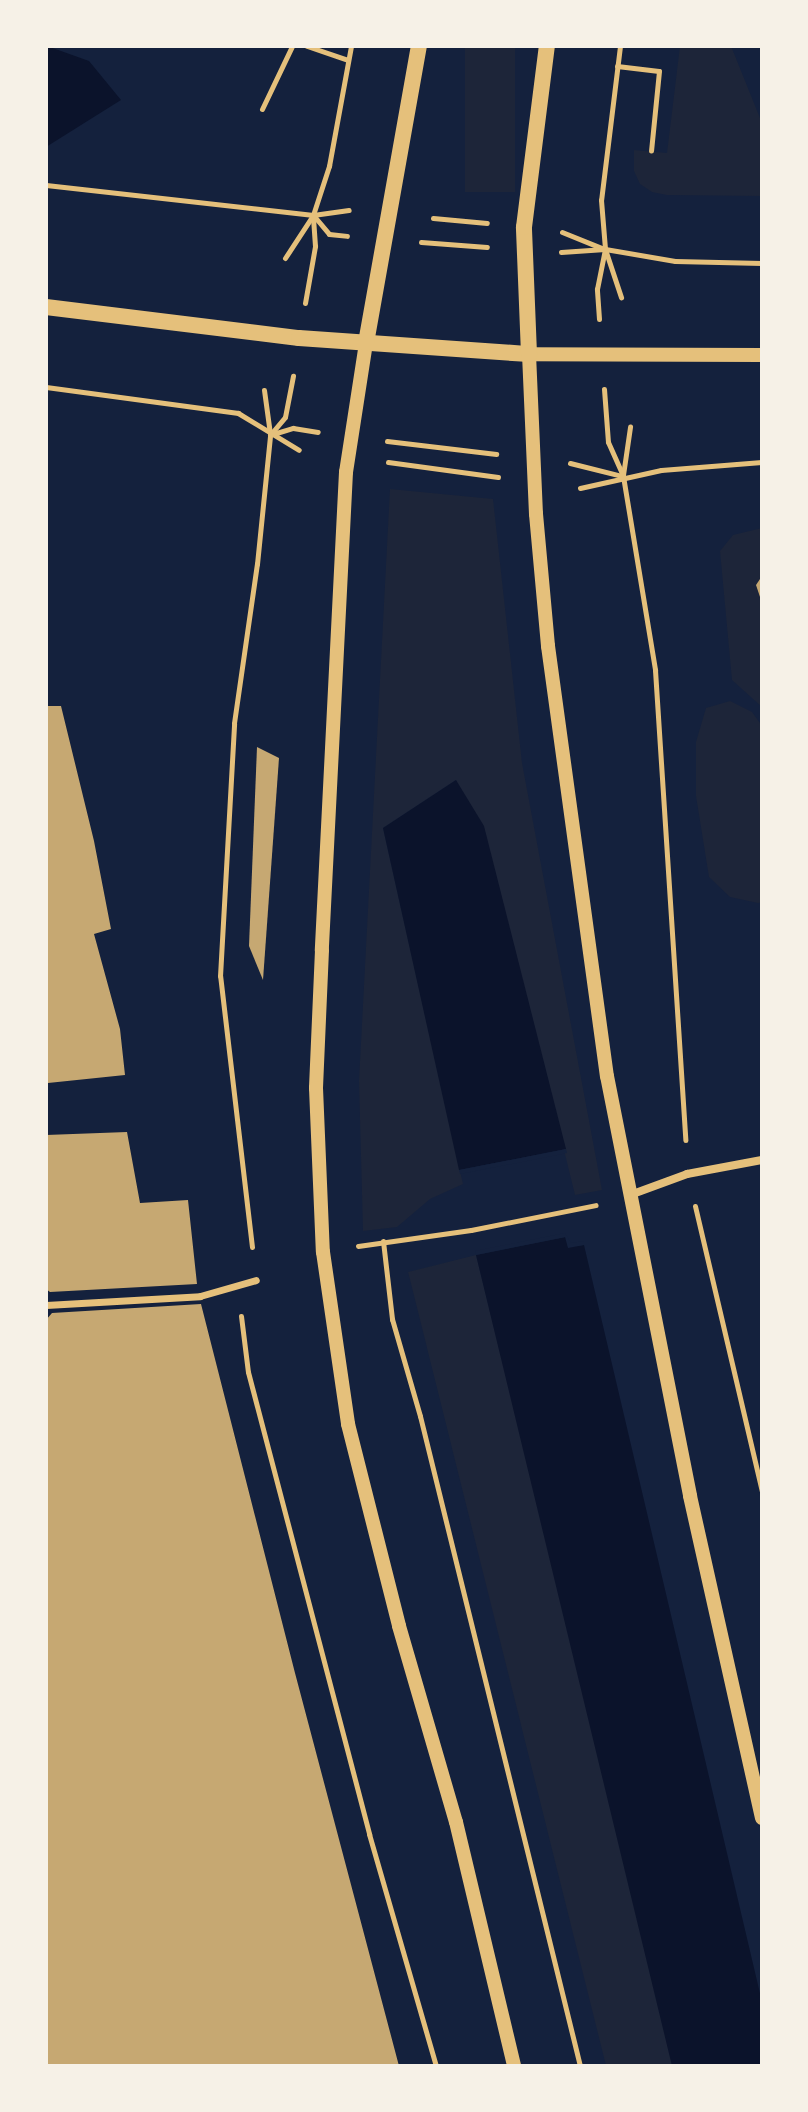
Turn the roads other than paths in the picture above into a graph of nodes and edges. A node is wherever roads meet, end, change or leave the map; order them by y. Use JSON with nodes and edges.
{"nodes":[{"id":1,"x":419,"y":46,"type":"edge"},
{"id":2,"x":547,"y":46,"type":"edge"},
{"id":3,"x":46,"y":307,"type":"edge"},
{"id":4,"x":366,"y":343,"type":"junction"},
{"id":5,"x":529,"y":354,"type":"junction"},
{"id":6,"x":762,"y":355,"type":"edge"},
{"id":7,"x":762,"y":1160,"type":"edge"},
{"id":8,"x":630,"y":1195,"type":"junction"},
{"id":9,"x":256,"y":1280,"type":"road end"},
{"id":10,"x":46,"y":1305,"type":"edge"},
{"id":11,"x":762,"y":1818,"type":"edge"},
{"id":12,"x":514,"y":2066,"type":"edge"}],
"edges":[{"from":1,"to":4,"type":"main road"},
{"from":2,"to":5,"type":"main road"},
{"from":3,"to":4,"type":"main road"},
{"from":4,"to":5,"type":"main road"},
{"from":4,"to":12,"type":"street"},
{"from":5,"to":6,"type":"street"},
{"from":5,"to":8,"type":"street"},
{"from":7,"to":8,"type":"street"},
{"from":8,"to":11,"type":"street"},
{"from":9,"to":10,"type":"street"}]}
